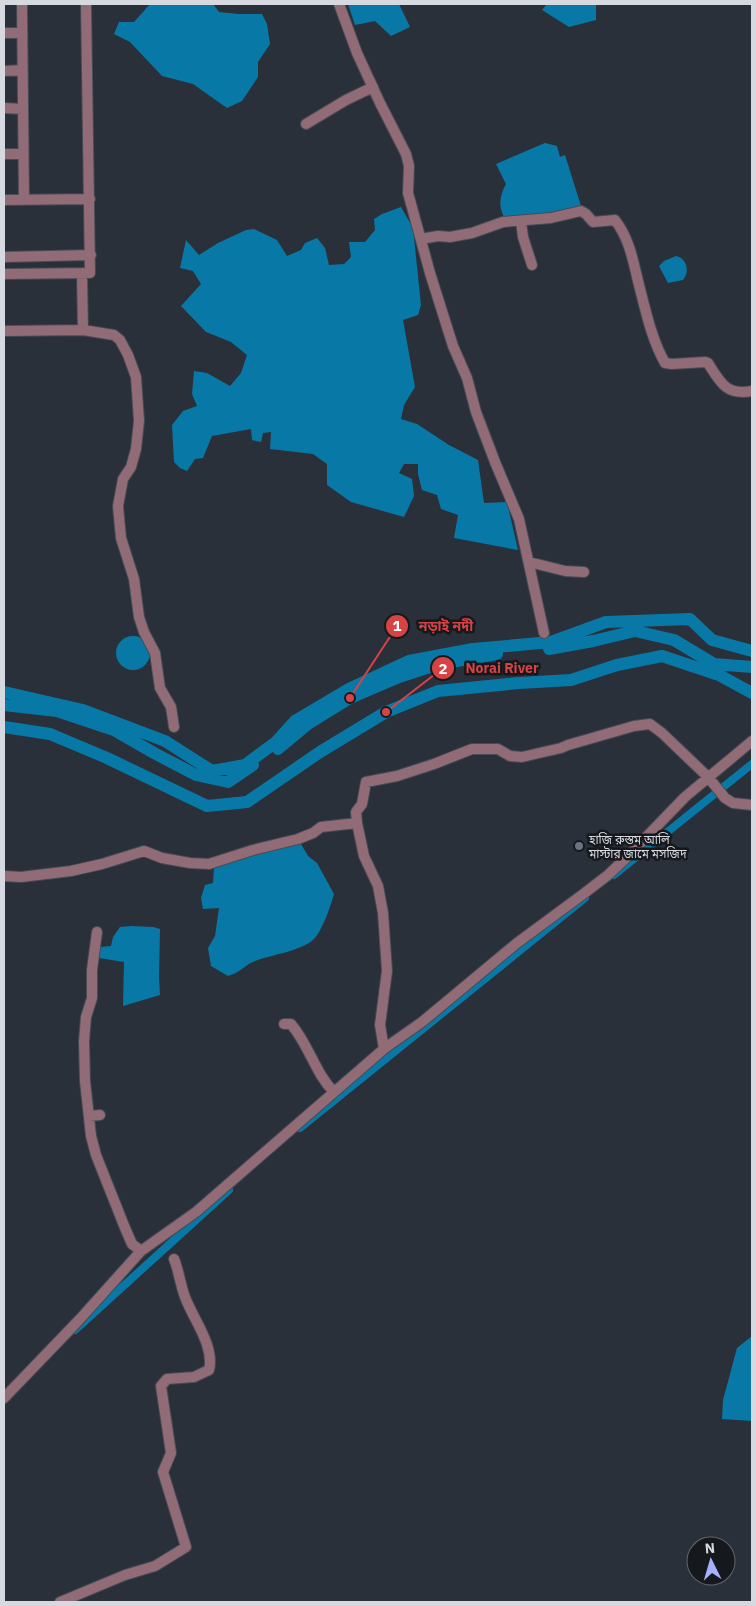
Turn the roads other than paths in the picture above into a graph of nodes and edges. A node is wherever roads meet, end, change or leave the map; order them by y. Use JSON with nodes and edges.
{"nodes":[{"id":1,"x":22,"y":4,"type":"edge"},
{"id":2,"x":86,"y":4,"type":"edge"},
{"id":3,"x":339,"y":4,"type":"edge"},
{"id":4,"x":4,"y":33,"type":"edge"},
{"id":5,"x":22,"y":33,"type":"junction"},
{"id":6,"x":22,"y":70,"type":"junction"},
{"id":7,"x":4,"y":71,"type":"edge"},
{"id":8,"x":373,"y":87,"type":"junction"},
{"id":9,"x":4,"y":108,"type":"edge"},
{"id":10,"x":23,"y":109,"type":"junction"},
{"id":11,"x":306,"y":124,"type":"dead end"},
{"id":12,"x":4,"y":154,"type":"edge"},
{"id":13,"x":23,"y":154,"type":"junction"},
{"id":14,"x":90,"y":199,"type":"junction"},
{"id":15,"x":4,"y":200,"type":"edge"},
{"id":16,"x":24,"y":200,"type":"junction"},
{"id":17,"x":521,"y":221,"type":"junction"},
{"id":18,"x":421,"y":239,"type":"junction"},
{"id":19,"x":91,"y":255,"type":"junction"},
{"id":20,"x":4,"y":257,"type":"edge"},
{"id":21,"x":532,"y":265,"type":"dead end"},
{"id":22,"x":82,"y":273,"type":"junction"},
{"id":23,"x":4,"y":274,"type":"edge"},
{"id":24,"x":83,"y":330,"type":"junction"},
{"id":25,"x":4,"y":331,"type":"edge"},
{"id":26,"x":752,"y":391,"type":"edge"},
{"id":27,"x":529,"y":562,"type":"junction"},
{"id":28,"x":584,"y":572,"type":"dead end"},
{"id":29,"x":544,"y":633,"type":"dead end"},
{"id":30,"x":174,"y":727,"type":"dead end"},
{"id":31,"x":752,"y":741,"type":"edge"},
{"id":32,"x":708,"y":777,"type":"junction"},
{"id":33,"x":752,"y":805,"type":"edge"},
{"id":34,"x":357,"y":823,"type":"junction"},
{"id":35,"x":4,"y":876,"type":"edge"},
{"id":36,"x":97,"y":932,"type":"dead end"},
{"id":37,"x":284,"y":1024,"type":"dead end"},
{"id":38,"x":384,"y":1049,"type":"junction"},
{"id":39,"x":334,"y":1092,"type":"junction"},
{"id":40,"x":100,"y":1115,"type":"dead end"},
{"id":41,"x":89,"y":1116,"type":"junction"},
{"id":42,"x":141,"y":1250,"type":"junction"},
{"id":43,"x":174,"y":1259,"type":"dead end"},
{"id":44,"x":4,"y":1398,"type":"edge"},
{"id":45,"x":60,"y":1602,"type":"edge"}],
"edges":[{"from":1,"to":5,"type":"street"},
{"from":2,"to":14,"type":"street"},
{"from":3,"to":8,"type":"street"},
{"from":4,"to":5,"type":"street"},
{"from":5,"to":6,"type":"street"},
{"from":6,"to":7,"type":"street"},
{"from":6,"to":10,"type":"street"},
{"from":8,"to":11,"type":"street"},
{"from":8,"to":18,"type":"street"},
{"from":9,"to":10,"type":"street"},
{"from":10,"to":13,"type":"street"},
{"from":12,"to":13,"type":"street"},
{"from":13,"to":16,"type":"street"},
{"from":14,"to":16,"type":"street"},
{"from":14,"to":19,"type":"street"},
{"from":15,"to":16,"type":"street"},
{"from":17,"to":18,"type":"street"},
{"from":17,"to":21,"type":"street"},
{"from":17,"to":26,"type":"street"},
{"from":18,"to":27,"type":"street"},
{"from":19,"to":20,"type":"street"},
{"from":19,"to":22,"type":"street"},
{"from":22,"to":23,"type":"street"},
{"from":22,"to":24,"type":"street"},
{"from":24,"to":25,"type":"street"},
{"from":24,"to":30,"type":"street"},
{"from":27,"to":28,"type":"street"},
{"from":27,"to":29,"type":"street"},
{"from":31,"to":32,"type":"street"},
{"from":32,"to":33,"type":"street"},
{"from":32,"to":34,"type":"street"},
{"from":32,"to":38,"type":"street"},
{"from":34,"to":35,"type":"street"},
{"from":34,"to":38,"type":"street"},
{"from":36,"to":41,"type":"street"},
{"from":37,"to":39,"type":"street"},
{"from":38,"to":39,"type":"street"},
{"from":39,"to":42,"type":"street"},
{"from":40,"to":41,"type":"street"},
{"from":41,"to":42,"type":"street"},
{"from":42,"to":44,"type":"street"},
{"from":43,"to":45,"type":"street"}]}
